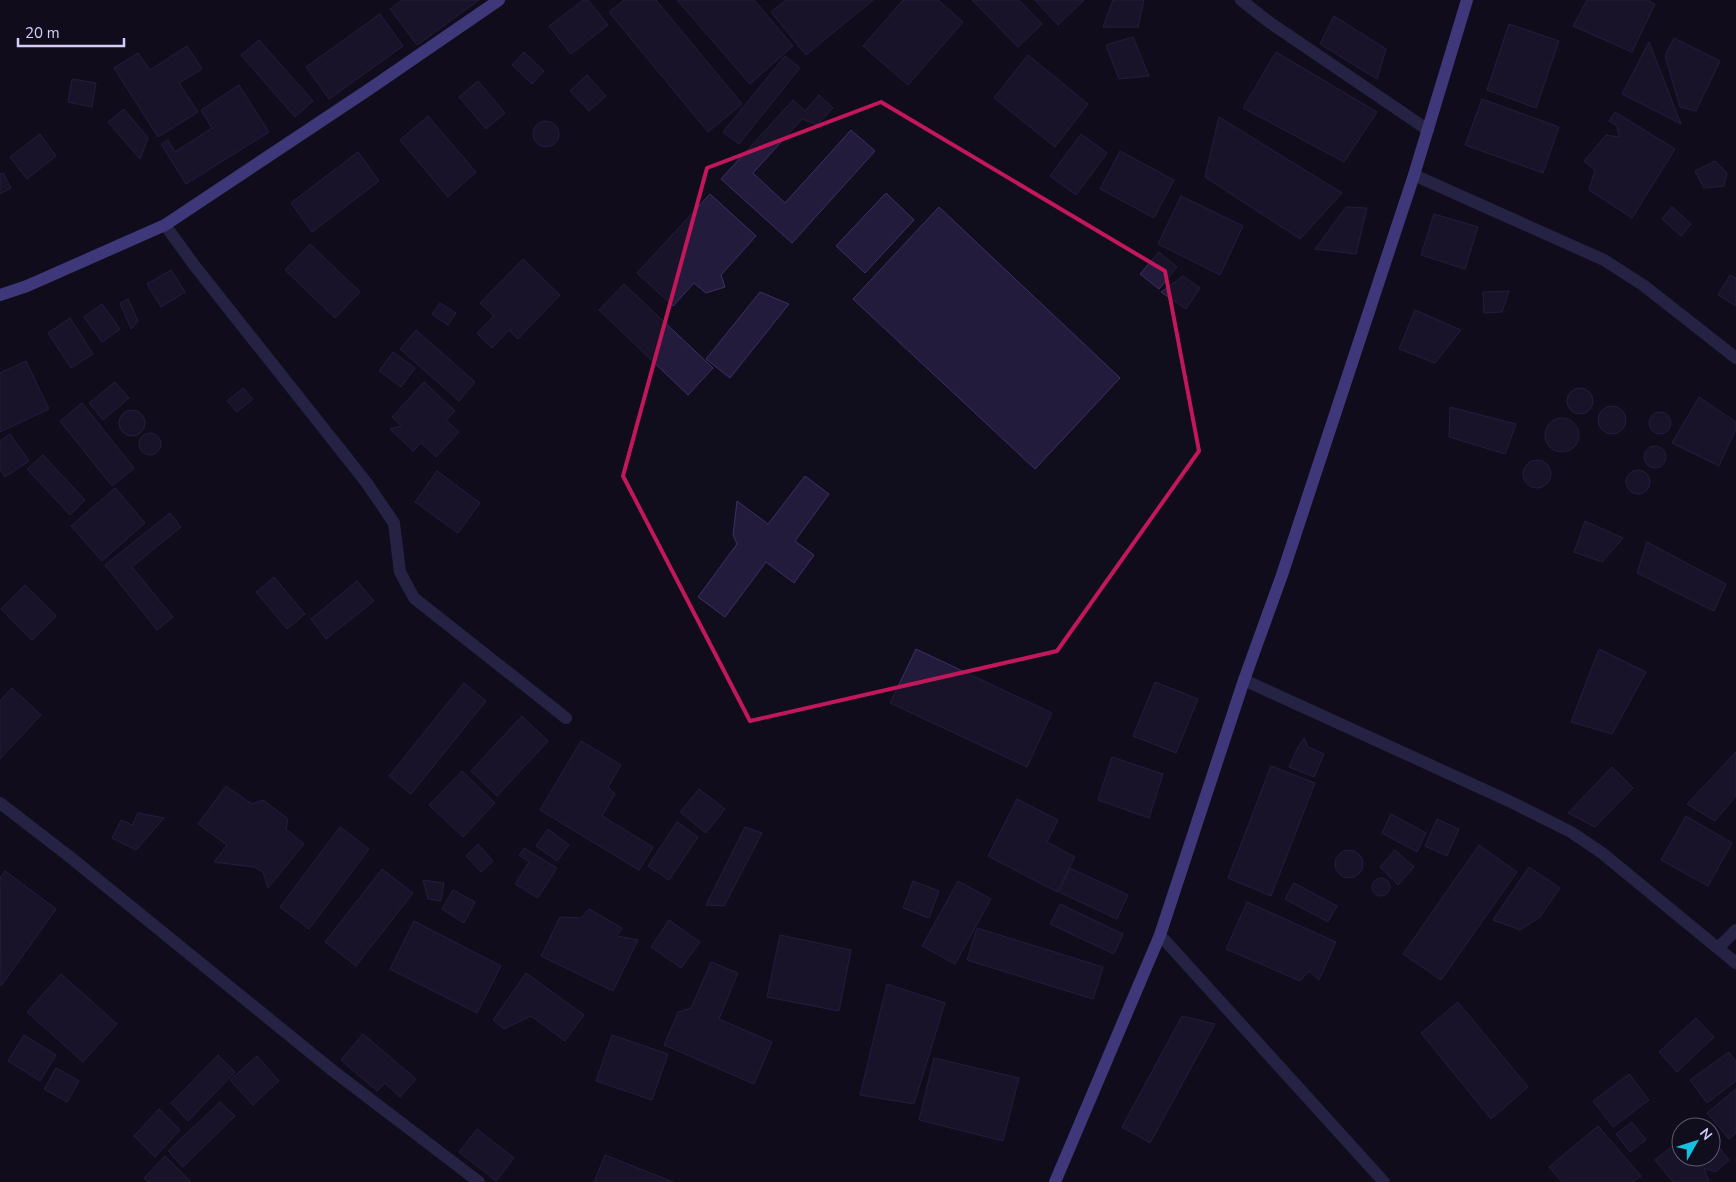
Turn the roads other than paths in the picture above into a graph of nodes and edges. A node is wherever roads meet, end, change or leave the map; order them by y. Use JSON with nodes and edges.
{"nodes":[{"id":1,"x":499,"y":0,"type":"edge"},
{"id":2,"x":1241,"y":0,"type":"edge"},
{"id":3,"x":1466,"y":0,"type":"edge"},
{"id":4,"x":1428,"y":130,"type":"junction"},
{"id":5,"x":1414,"y":175,"type":"junction"},
{"id":6,"x":165,"y":225,"type":"junction"},
{"id":7,"x":0,"y":295,"type":"edge"},
{"id":8,"x":1736,"y":358,"type":"edge"},
{"id":9,"x":1244,"y":680,"type":"junction"},
{"id":10,"x":566,"y":718,"type":"dead end"},
{"id":11,"x":0,"y":803,"type":"edge"},
{"id":12,"x":1736,"y":930,"type":"edge"},
{"id":13,"x":1160,"y":934,"type":"junction"},
{"id":14,"x":1718,"y":948,"type":"junction"},
{"id":15,"x":1736,"y":963,"type":"edge"},
{"id":16,"x":479,"y":1182,"type":"edge"},
{"id":17,"x":1055,"y":1182,"type":"edge"},
{"id":18,"x":1384,"y":1182,"type":"edge"}],
"edges":[{"from":1,"to":6,"type":"street"},
{"from":2,"to":4,"type":"street"},
{"from":3,"to":4,"type":"street"},
{"from":4,"to":5,"type":"street"},
{"from":5,"to":8,"type":"street"},
{"from":5,"to":9,"type":"street"},
{"from":6,"to":7,"type":"street"},
{"from":6,"to":10,"type":"street"},
{"from":9,"to":13,"type":"street"},
{"from":9,"to":14,"type":"street"},
{"from":11,"to":16,"type":"street"},
{"from":12,"to":14,"type":"street"},
{"from":13,"to":17,"type":"street"},
{"from":13,"to":18,"type":"street"},
{"from":14,"to":15,"type":"street"}]}
